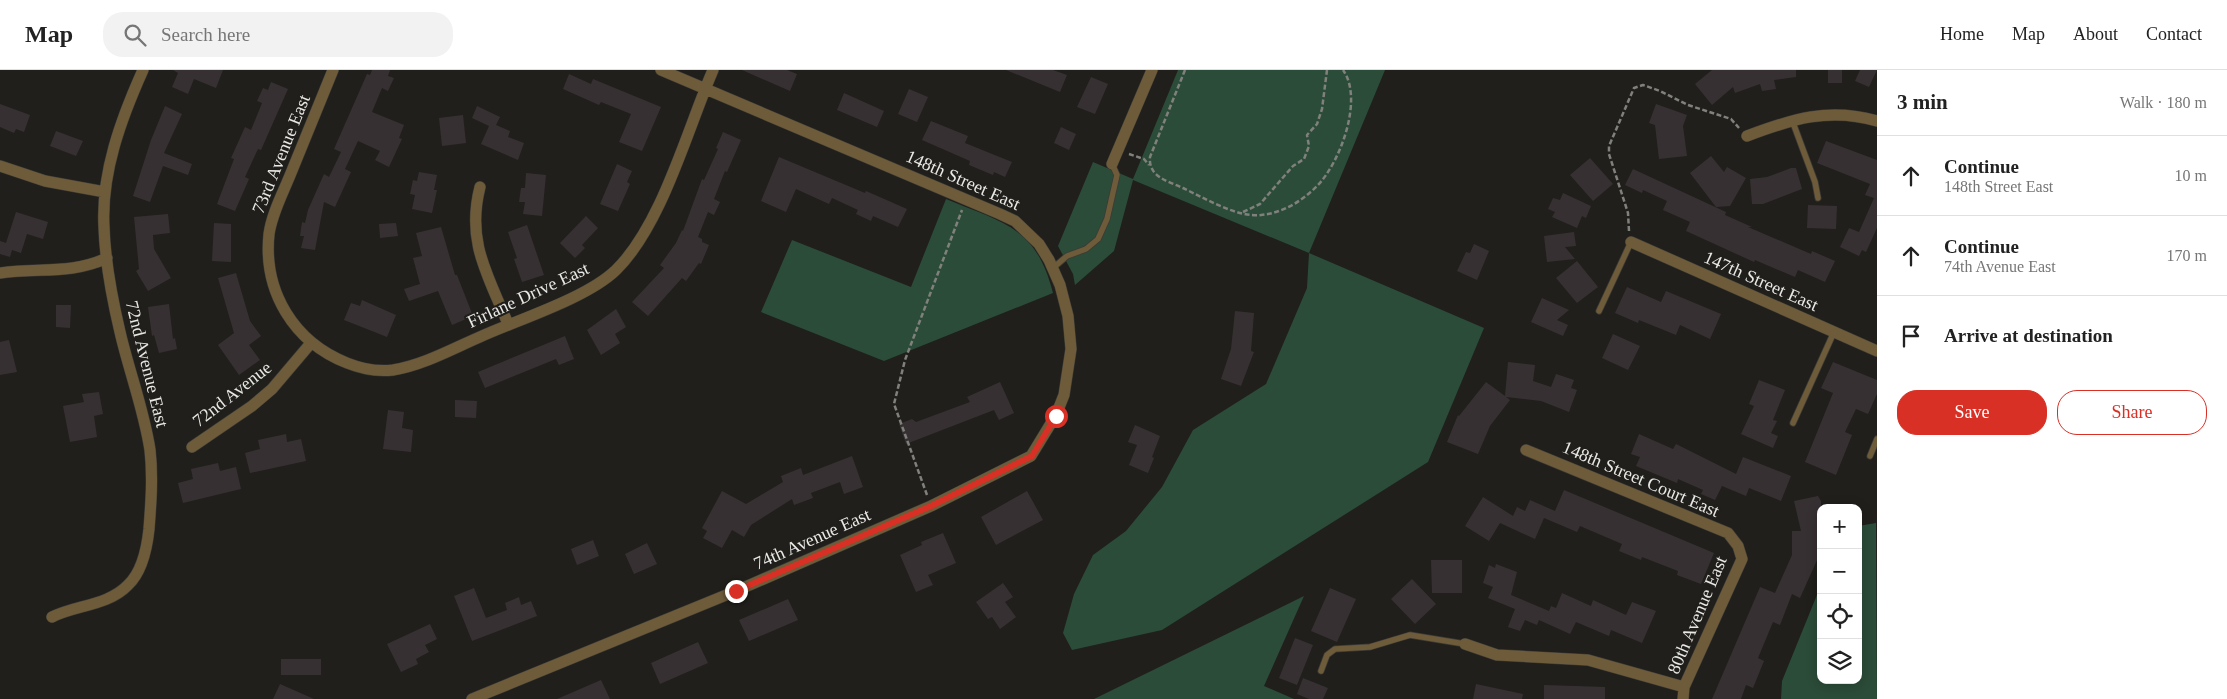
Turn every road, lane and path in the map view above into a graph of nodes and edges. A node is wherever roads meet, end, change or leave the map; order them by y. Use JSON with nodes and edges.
{"nodes":[{"id":1,"x":142,"y":70,"type":"edge"},
{"id":2,"x":333,"y":70,"type":"edge"},
{"id":3,"x":661,"y":70,"type":"edge"},
{"id":4,"x":713,"y":70,"type":"edge"},
{"id":5,"x":1152,"y":70,"type":"edge"},
{"id":6,"x":1185,"y":70,"type":"edge"},
{"id":7,"x":1327,"y":70,"type":"edge"},
{"id":8,"x":1343,"y":70,"type":"edge"},
{"id":9,"x":703,"y":93,"type":"junction"},
{"id":10,"x":1792,"y":120,"type":"junction"},
{"id":11,"x":1877,"y":121,"type":"edge"},
{"id":12,"x":1747,"y":136,"type":"joint"},
{"id":13,"x":1118,"y":150,"type":"junction"},
{"id":14,"x":1112,"y":164,"type":"joint"},
{"id":15,"x":1149,"y":165,"type":"junction"},
{"id":16,"x":0,"y":166,"type":"edge"},
{"id":17,"x":480,"y":187,"type":"dead end"},
{"id":18,"x":105,"y":192,"type":"junction"},
{"id":19,"x":1818,"y":198,"type":"dead end"},
{"id":20,"x":966,"y":199,"type":"junction"},
{"id":21,"x":1241,"y":212,"type":"junction"},
{"id":22,"x":1631,"y":242,"type":"junction"},
{"id":23,"x":103,"y":260,"type":"junction"},
{"id":24,"x":1053,"y":268,"type":"junction"},
{"id":25,"x":0,"y":273,"type":"edge"},
{"id":26,"x":1599,"y":310,"type":"dead end"},
{"id":27,"x":508,"y":324,"type":"junction"},
{"id":28,"x":1834,"y":332,"type":"junction"},
{"id":29,"x":311,"y":344,"type":"junction"},
{"id":30,"x":1877,"y":351,"type":"edge"},
{"id":31,"x":325,"y":354,"type":"joint"},
{"id":32,"x":1793,"y":423,"type":"dead end"},
{"id":33,"x":1044,"y":438,"type":"joint"},
{"id":34,"x":1877,"y":440,"type":"edge"},
{"id":35,"x":192,"y":448,"type":"dead end"},
{"id":36,"x":1526,"y":450,"type":"dead end"},
{"id":37,"x":1870,"y":456,"type":"dead end"},
{"id":38,"x":931,"y":506,"type":"junction"},
{"id":39,"x":1738,"y":546,"type":"joint"},
{"id":40,"x":52,"y":617,"type":"dead end"},
{"id":41,"x":1465,"y":644,"type":"joint"},
{"id":42,"x":1320,"y":671,"type":"dead end"},
{"id":43,"x":1684,"y":693,"type":"edge"},
{"id":44,"x":472,"y":699,"type":"edge"}],
"edges":[{"from":1,"to":18,"type":"street","name":"72nd Avenue East"},
{"from":2,"to":29,"type":"street","name":"73rd Avenue East"},
{"from":3,"to":9,"type":"street","name":"148th Street East"},
{"from":4,"to":9,"type":"street","name":"Firlane Drive East"},
{"from":5,"to":13,"type":"street"},
{"from":6,"to":15,"type":"path"},
{"from":7,"to":21,"type":"path"},
{"from":8,"to":21,"type":"path"},
{"from":9,"to":20,"type":"street","name":"148th Street East"},
{"from":9,"to":27,"type":"street","name":"Firlane Drive East"},
{"from":10,"to":11,"type":"street"},
{"from":10,"to":12,"type":"street"},
{"from":10,"to":19,"type":"lane"},
{"from":12,"to":22,"type":"path"},
{"from":13,"to":14,"type":"street"},
{"from":13,"to":15,"type":"path"},
{"from":14,"to":24,"type":"lane"},
{"from":15,"to":21,"type":"path"},
{"from":16,"to":18,"type":"street"},
{"from":17,"to":27,"type":"street"},
{"from":18,"to":23,"type":"street","name":"72nd Avenue East"},
{"from":20,"to":24,"type":"street","name":"148th Street East"},
{"from":20,"to":38,"type":"path"},
{"from":22,"to":26,"type":"lane"},
{"from":22,"to":28,"type":"street","name":"147th Street East"},
{"from":23,"to":25,"type":"street"},
{"from":23,"to":40,"type":"street","name":"72nd Avenue East"},
{"from":24,"to":33,"type":"street","name":"148th Street East"},
{"from":27,"to":31,"type":"street","name":"Firlane Drive East"},
{"from":28,"to":30,"type":"street","name":"147th Street East"},
{"from":28,"to":32,"type":"lane"},
{"from":29,"to":31,"type":"street","name":"73rd Avenue East"},
{"from":29,"to":35,"type":"street","name":"72nd Avenue"},
{"from":33,"to":38,"type":"street","name":"74th Avenue East"},
{"from":34,"to":37,"type":"lane"},
{"from":36,"to":39,"type":"street","name":"148th Street Court East"},
{"from":38,"to":44,"type":"street","name":"74th Avenue East"},
{"from":39,"to":43,"type":"street","name":"80th Avenue East"},
{"from":41,"to":42,"type":"lane"},
{"from":41,"to":43,"type":"street"}]}
